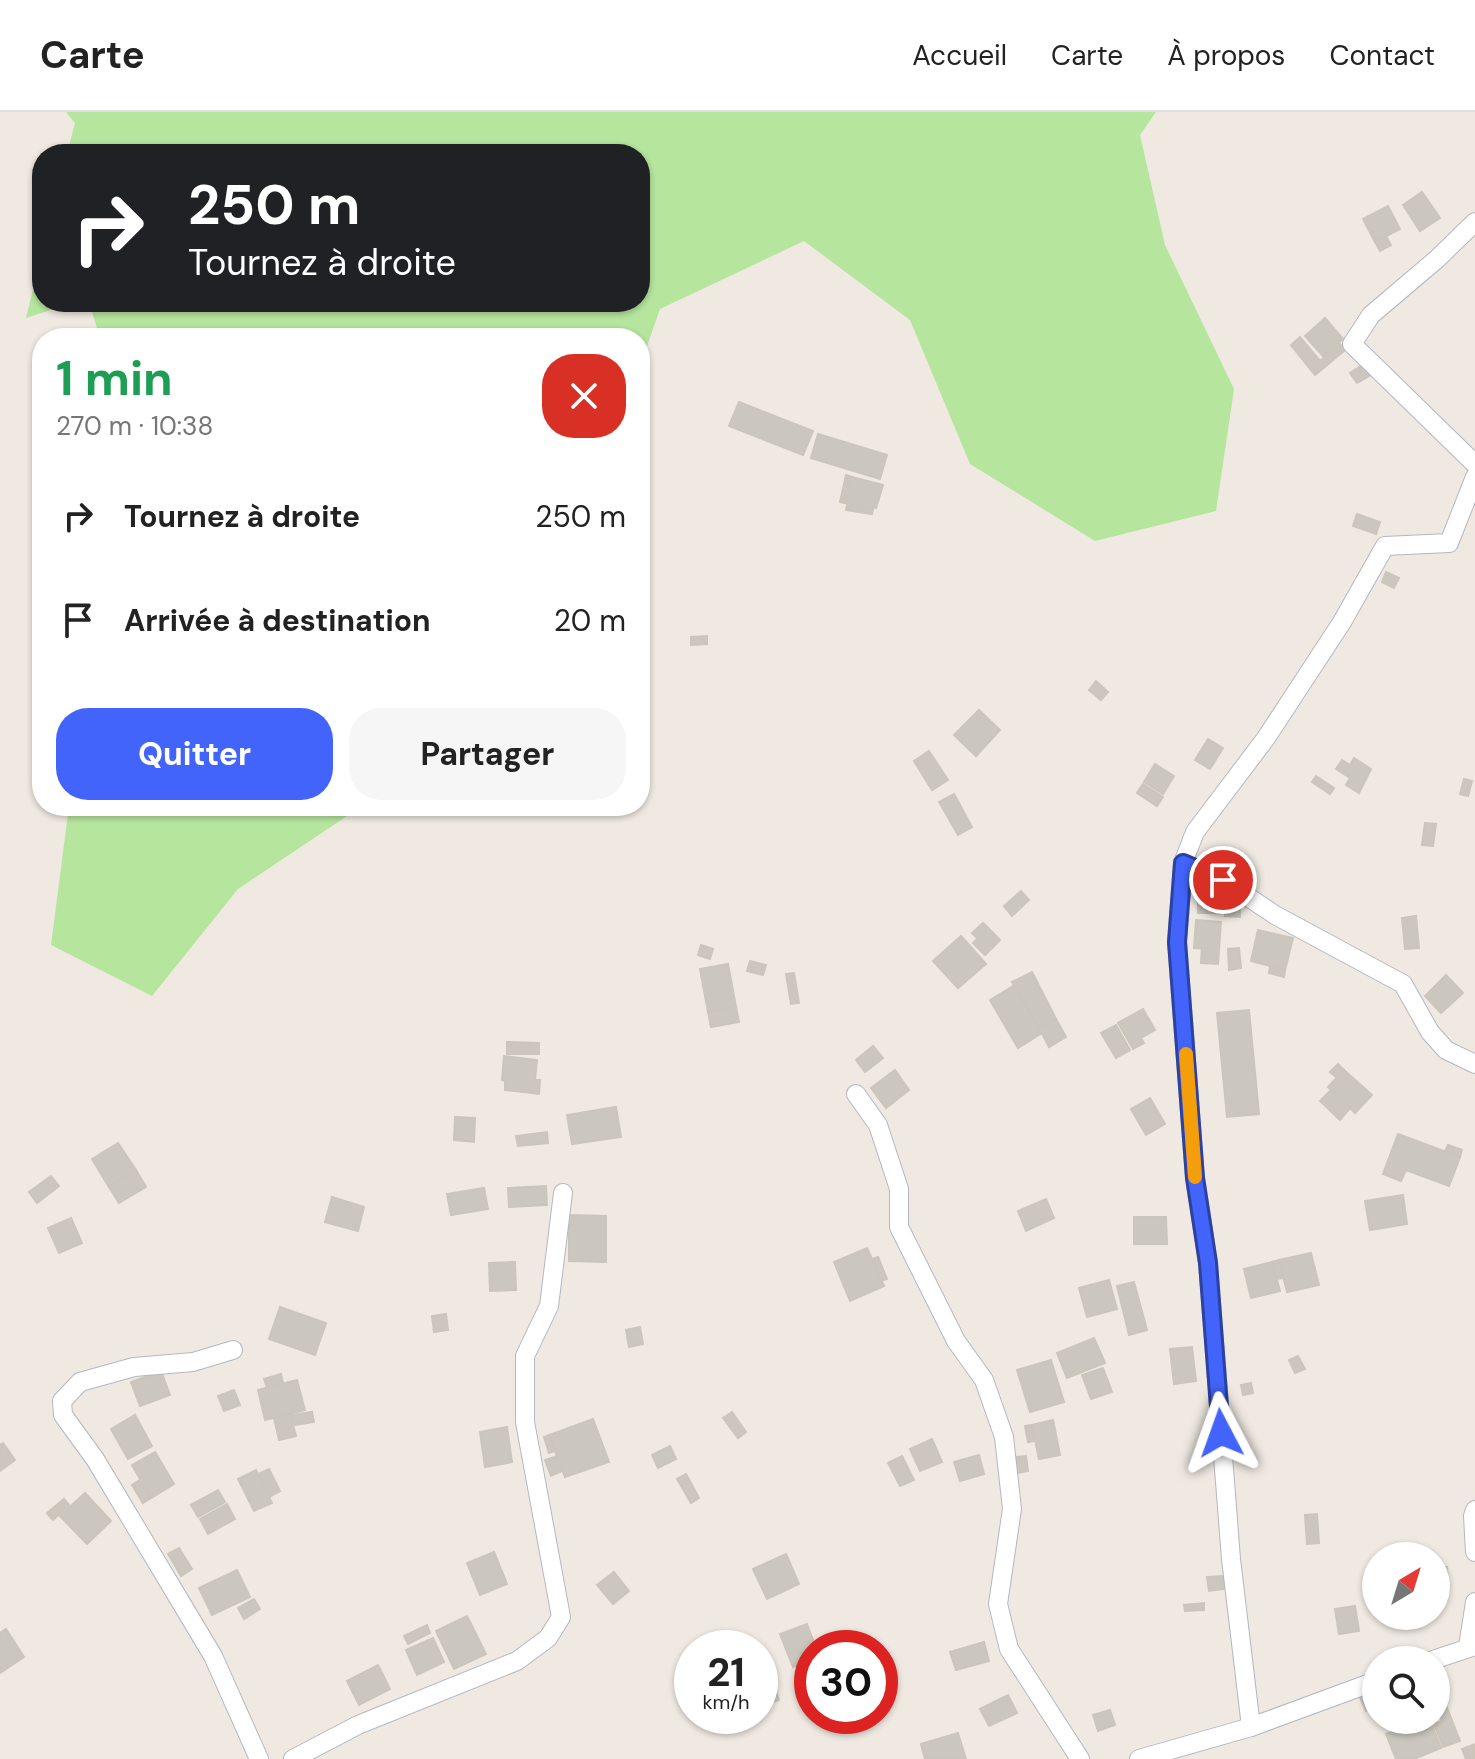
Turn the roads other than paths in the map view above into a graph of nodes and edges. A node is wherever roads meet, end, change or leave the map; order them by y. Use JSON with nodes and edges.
{"nodes":[{"id":1,"x":1475,"y":222,"type":"edge"},
{"id":2,"x":1475,"y":464,"type":"edge"},
{"id":3,"x":1475,"y":477,"type":"edge"},
{"id":4,"x":1183,"y":863,"type":"junction"},
{"id":5,"x":1475,"y":1064,"type":"edge"},
{"id":6,"x":856,"y":1094,"type":"dead end"},
{"id":7,"x":563,"y":1193,"type":"dead end"},
{"id":8,"x":233,"y":1350,"type":"dead end"},
{"id":9,"x":1475,"y":1510,"type":"edge"},
{"id":10,"x":1475,"y":1552,"type":"edge"},
{"id":11,"x":1475,"y":1602,"type":"edge"},
{"id":12,"x":1471,"y":1647,"type":"edge"},
{"id":13,"x":1450,"y":1654,"type":"edge"},
{"id":14,"x":1362,"y":1686,"type":"edge"},
{"id":15,"x":1251,"y":1727,"type":"junction"},
{"id":16,"x":259,"y":1759,"type":"edge"},
{"id":17,"x":293,"y":1759,"type":"edge"},
{"id":18,"x":1080,"y":1759,"type":"edge"},
{"id":19,"x":1139,"y":1759,"type":"edge"}],
"edges":[{"from":1,"to":2,"type":"street"},
{"from":3,"to":4,"type":"street"},
{"from":4,"to":5,"type":"street"},
{"from":4,"to":15,"type":"street"},
{"from":6,"to":18,"type":"street"},
{"from":7,"to":17,"type":"street"},
{"from":8,"to":16,"type":"street"},
{"from":9,"to":10,"type":"street"},
{"from":11,"to":12,"type":"street"},
{"from":12,"to":13,"type":"street"},
{"from":14,"to":15,"type":"street"},
{"from":15,"to":19,"type":"street"}]}
